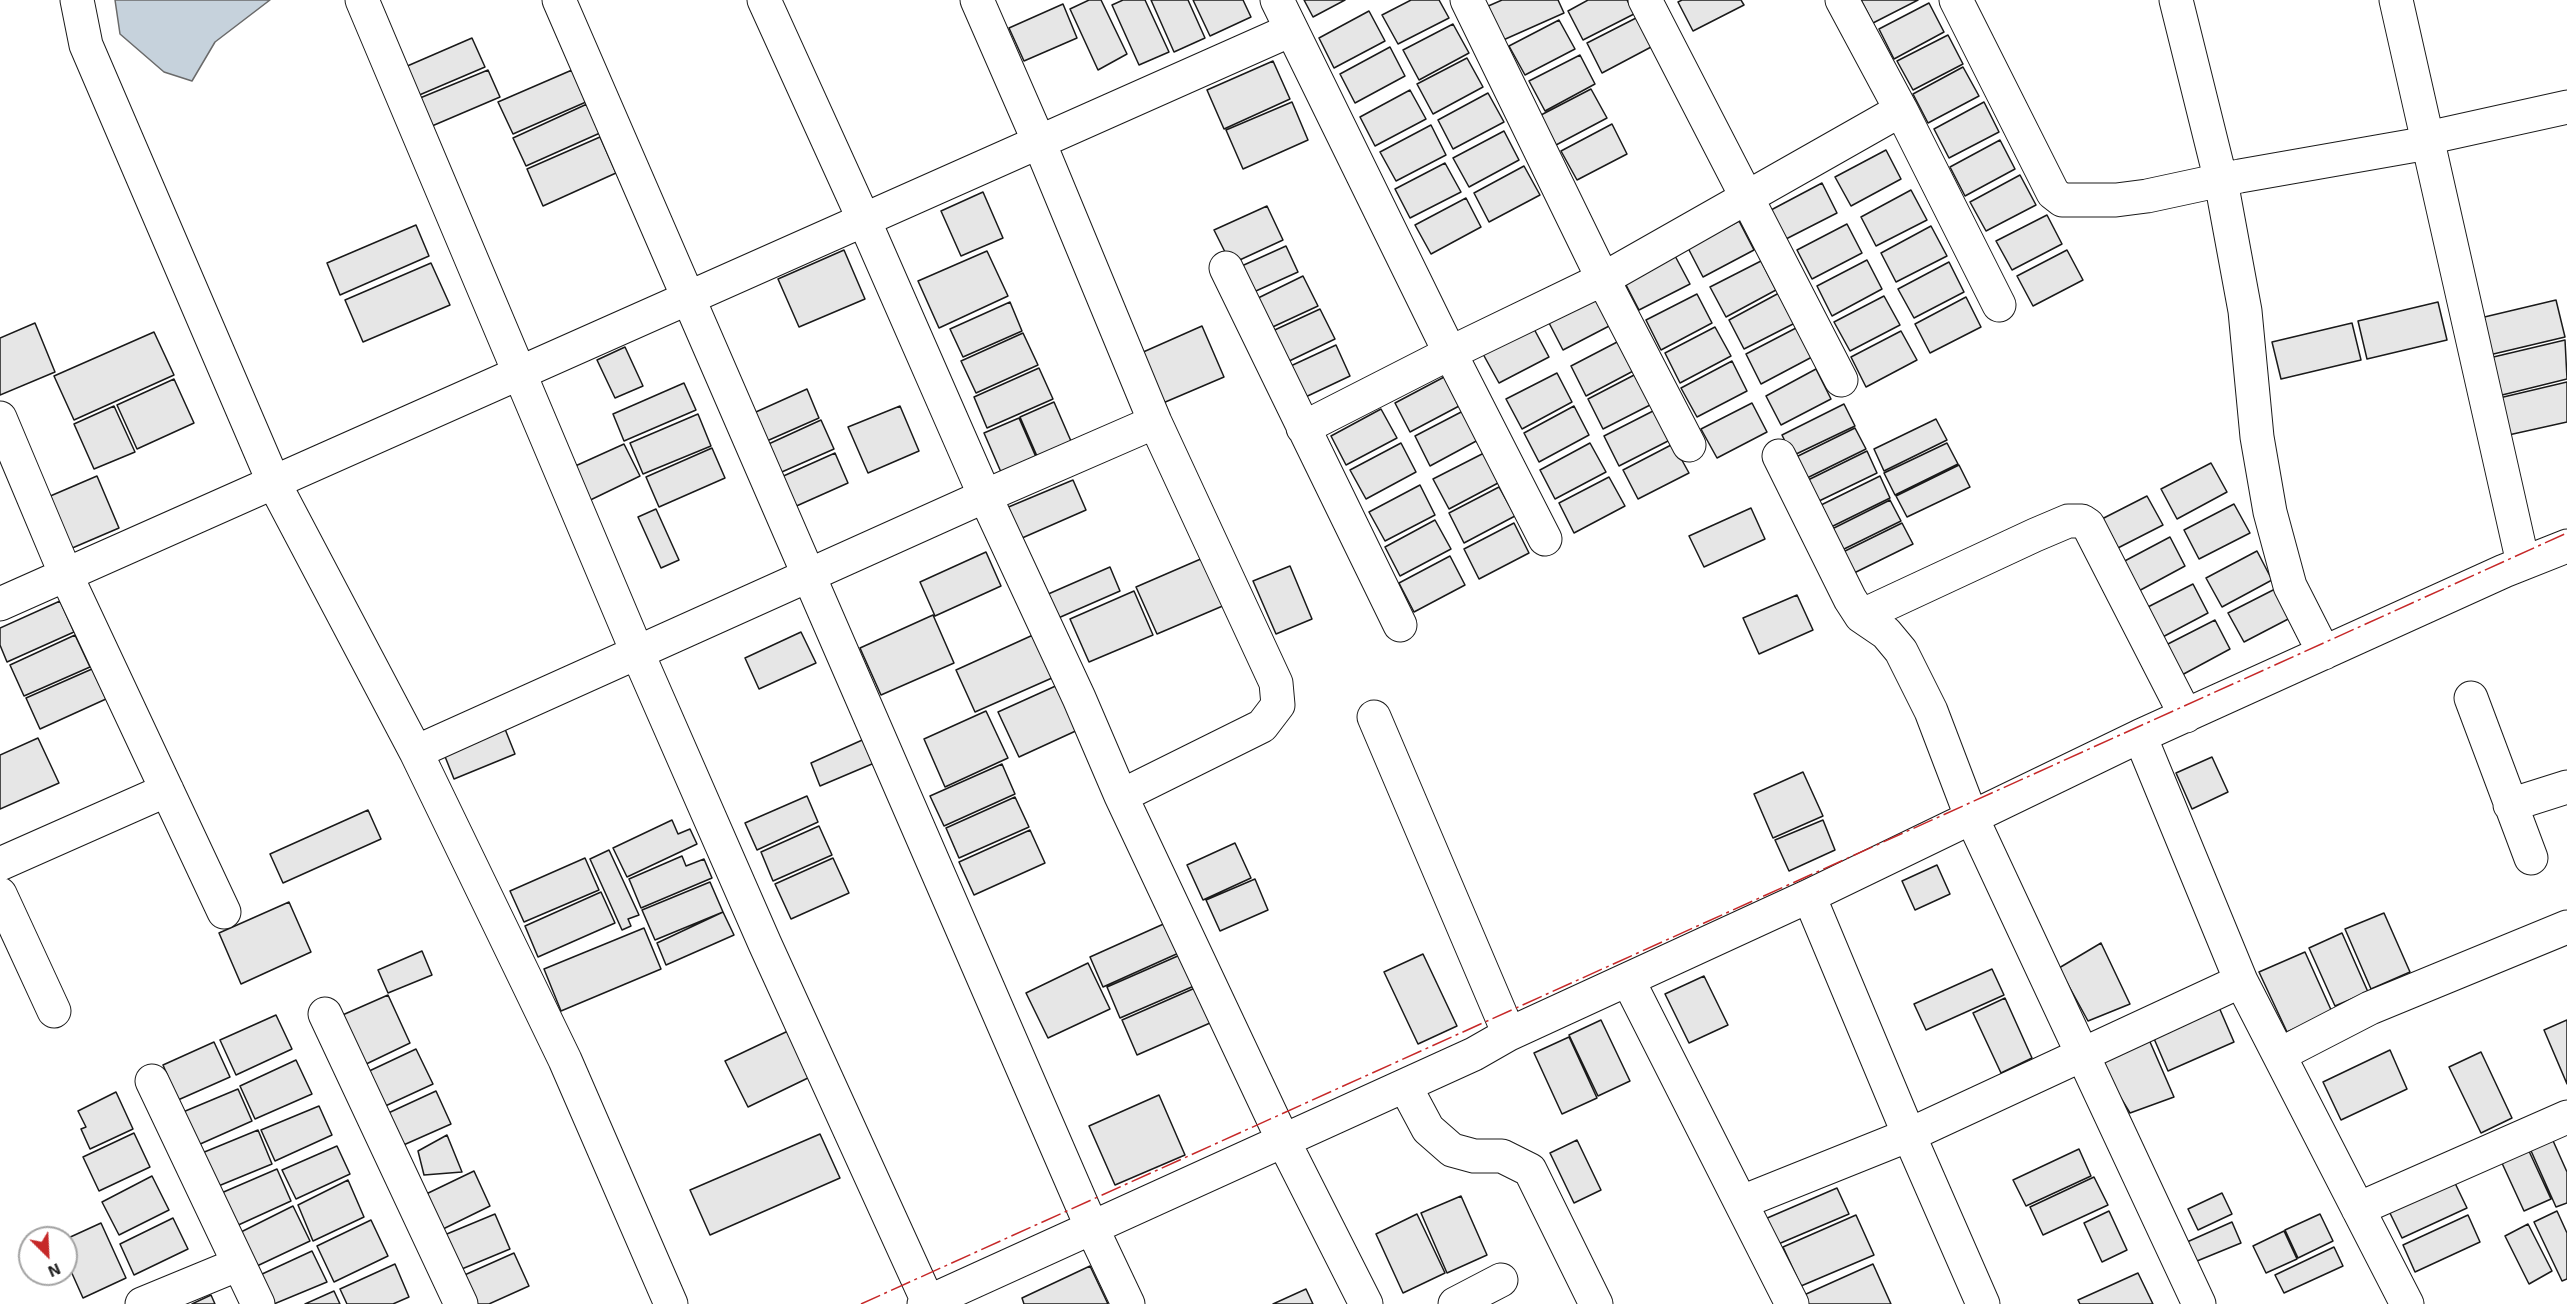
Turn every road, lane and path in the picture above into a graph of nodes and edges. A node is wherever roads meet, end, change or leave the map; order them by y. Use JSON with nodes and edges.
{"nodes":[{"id":1,"x":77,"y":0,"type":"edge"},
{"id":2,"x":362,"y":0,"type":"edge"},
{"id":3,"x":559,"y":0,"type":"edge"},
{"id":4,"x":764,"y":0,"type":"edge"},
{"id":5,"x":977,"y":0,"type":"edge"},
{"id":6,"x":1277,"y":0,"type":"edge"},
{"id":7,"x":1467,"y":0,"type":"edge"},
{"id":8,"x":1646,"y":0,"type":"edge"},
{"id":9,"x":1842,"y":0,"type":"edge"},
{"id":10,"x":1956,"y":0,"type":"edge"},
{"id":11,"x":2176,"y":0,"type":"edge"},
{"id":12,"x":2396,"y":0,"type":"edge"},
{"id":13,"x":1291,"y":30,"type":"junction"},
{"id":14,"x":2567,"y":107,"type":"edge"},
{"id":15,"x":1901,"y":110,"type":"junction"},
{"id":16,"x":2428,"y":140,"type":"junction"},
{"id":17,"x":1039,"y":142,"type":"junction"},
{"id":18,"x":2221,"y":181,"type":"junction"},
{"id":19,"x":1745,"y":198,"type":"junction"},
{"id":20,"x":864,"y":220,"type":"junction"},
{"id":21,"x":1226,"y":268,"type":"dead end"},
{"id":22,"x":1603,"y":279,"type":"junction"},
{"id":23,"x":690,"y":297,"type":"junction"},
{"id":24,"x":1999,"y":305,"type":"dead end"},
{"id":25,"x":1450,"y":353,"type":"junction"},
{"id":26,"x":519,"y":373,"type":"junction"},
{"id":27,"x":1841,"y":380,"type":"dead end"},
{"id":28,"x":0,"y":418,"type":"edge"},
{"id":29,"x":1155,"y":422,"type":"junction"},
{"id":30,"x":1303,"y":428,"type":"junction"},
{"id":31,"x":1689,"y":445,"type":"dead end"},
{"id":32,"x":1779,"y":456,"type":"dead end"},
{"id":33,"x":274,"y":483,"type":"junction"},
{"id":34,"x":985,"y":496,"type":"junction"},
{"id":35,"x":1545,"y":539,"type":"dead end"},
{"id":36,"x":2567,"y":546,"type":"edge"},
{"id":37,"x":2523,"y":563,"type":"junction"},
{"id":38,"x":810,"y":574,"type":"junction"},
{"id":39,"x":66,"y":575,"type":"junction"},
{"id":40,"x":0,"y":604,"type":"edge"},
{"id":41,"x":1861,"y":616,"type":"junction"},
{"id":42,"x":1400,"y":625,"type":"dead end"},
{"id":43,"x":2324,"y":653,"type":"junction"},
{"id":44,"x":638,"y":654,"type":"junction"},
{"id":45,"x":2471,"y":698,"type":"dead end"},
{"id":46,"x":2186,"y":716,"type":"junction"},
{"id":47,"x":1374,"y":717,"type":"dead end"},
{"id":48,"x":2140,"y":736,"type":"junction"},
{"id":49,"x":416,"y":752,"type":"junction"},
{"id":50,"x":2567,"y":788,"type":"edge"},
{"id":51,"x":167,"y":790,"type":"junction"},
{"id":52,"x":1121,"y":796,"type":"junction"},
{"id":53,"x":2510,"y":805,"type":"junction"},
{"id":54,"x":1971,"y":816,"type":"junction"},
{"id":55,"x":2531,"y":858,"type":"dead end"},
{"id":56,"x":0,"y":864,"type":"edge"},
{"id":57,"x":0,"y":894,"type":"edge"},
{"id":58,"x":1809,"y":896,"type":"junction"},
{"id":59,"x":224,"y":912,"type":"dead end"},
{"id":60,"x":2567,"y":927,"type":"edge"},
{"id":61,"x":1628,"y":980,"type":"junction"},
{"id":62,"x":2241,"y":981,"type":"junction"},
{"id":63,"x":54,"y":1011,"type":"dead end"},
{"id":64,"x":325,"y":1014,"type":"dead end"},
{"id":65,"x":1509,"y":1034,"type":"junction"},
{"id":66,"x":2082,"y":1055,"type":"junction"},
{"id":67,"x":2279,"y":1055,"type":"junction"},
{"id":68,"x":152,"y":1082,"type":"dead end"},
{"id":69,"x":1405,"y":1086,"type":"junction"},
{"id":70,"x":2567,"y":1117,"type":"edge"},
{"id":71,"x":1909,"y":1136,"type":"junction"},
{"id":72,"x":1283,"y":1140,"type":"junction"},
{"id":73,"x":1742,"y":1202,"type":"junction"},
{"id":74,"x":2358,"y":1209,"type":"junction"},
{"id":75,"x":1092,"y":1228,"type":"junction"},
{"id":76,"x":239,"y":1264,"type":"junction"},
{"id":77,"x":1501,"y":1280,"type":"dead end"},
{"id":78,"x":927,"y":1303,"type":"edge"},
{"id":79,"x":142,"y":1304,"type":"edge"},
{"id":80,"x":258,"y":1304,"type":"edge"},
{"id":81,"x":461,"y":1304,"type":"edge"},
{"id":82,"x":671,"y":1304,"type":"edge"},
{"id":83,"x":1128,"y":1304,"type":"edge"},
{"id":84,"x":1366,"y":1304,"type":"edge"},
{"id":85,"x":1455,"y":1304,"type":"edge"},
{"id":86,"x":1596,"y":1304,"type":"edge"},
{"id":87,"x":1792,"y":1304,"type":"edge"},
{"id":88,"x":1983,"y":1304,"type":"edge"},
{"id":89,"x":2199,"y":1304,"type":"edge"},
{"id":90,"x":2407,"y":1304,"type":"edge"}],
"edges":[{"from":1,"to":33,"type":"street"},
{"from":2,"to":26,"type":"street"},
{"from":3,"to":23,"type":"street"},
{"from":4,"to":20,"type":"street"},
{"from":5,"to":17,"type":"street"},
{"from":6,"to":13,"type":"street"},
{"from":7,"to":22,"type":"street"},
{"from":8,"to":19,"type":"street"},
{"from":9,"to":15,"type":"street"},
{"from":10,"to":18,"type":"street"},
{"from":11,"to":18,"type":"street"},
{"from":12,"to":16,"type":"street"},
{"from":13,"to":17,"type":"street"},
{"from":13,"to":25,"type":"street"},
{"from":14,"to":16,"type":"street"},
{"from":15,"to":19,"type":"street"},
{"from":15,"to":24,"type":"street"},
{"from":16,"to":18,"type":"street"},
{"from":16,"to":37,"type":"street"},
{"from":17,"to":20,"type":"street"},
{"from":17,"to":29,"type":"street"},
{"from":18,"to":43,"type":"street"},
{"from":19,"to":22,"type":"street"},
{"from":19,"to":27,"type":"street"},
{"from":20,"to":23,"type":"street"},
{"from":20,"to":34,"type":"street"},
{"from":21,"to":30,"type":"street"},
{"from":22,"to":25,"type":"street"},
{"from":22,"to":31,"type":"street"},
{"from":23,"to":26,"type":"street"},
{"from":23,"to":38,"type":"street"},
{"from":25,"to":30,"type":"street"},
{"from":25,"to":35,"type":"street"},
{"from":26,"to":33,"type":"street"},
{"from":26,"to":44,"type":"street"},
{"from":28,"to":39,"type":"street"},
{"from":29,"to":34,"type":"street"},
{"from":29,"to":52,"type":"street"},
{"from":30,"to":42,"type":"street"},
{"from":32,"to":41,"type":"street"},
{"from":33,"to":39,"type":"street"},
{"from":33,"to":49,"type":"street"},
{"from":34,"to":38,"type":"street"},
{"from":34,"to":52,"type":"street"},
{"from":36,"to":37,"type":"street"},
{"from":37,"to":43,"type":"street"},
{"from":38,"to":44,"type":"street"},
{"from":38,"to":75,"type":"street"},
{"from":39,"to":40,"type":"street"},
{"from":39,"to":51,"type":"street"},
{"from":41,"to":46,"type":"street"},
{"from":41,"to":54,"type":"street"},
{"from":43,"to":46,"type":"street"},
{"from":44,"to":49,"type":"street"},
{"from":44,"to":78,"type":"street"},
{"from":45,"to":53,"type":"street"},
{"from":46,"to":48,"type":"street"},
{"from":47,"to":65,"type":"street"},
{"from":48,"to":54,"type":"street"},
{"from":48,"to":62,"type":"street"},
{"from":49,"to":82,"type":"street"},
{"from":50,"to":53,"type":"street"},
{"from":51,"to":56,"type":"street"},
{"from":51,"to":59,"type":"street"},
{"from":52,"to":72,"type":"street"},
{"from":53,"to":55,"type":"street"},
{"from":54,"to":58,"type":"street"},
{"from":54,"to":66,"type":"street"},
{"from":57,"to":63,"type":"street"},
{"from":58,"to":61,"type":"street"},
{"from":58,"to":71,"type":"street"},
{"from":60,"to":67,"type":"street"},
{"from":61,"to":65,"type":"street"},
{"from":61,"to":73,"type":"street"},
{"from":62,"to":66,"type":"street"},
{"from":62,"to":67,"type":"street"},
{"from":64,"to":81,"type":"street"},
{"from":65,"to":69,"type":"street"},
{"from":66,"to":71,"type":"street"},
{"from":66,"to":89,"type":"street"},
{"from":67,"to":74,"type":"street"},
{"from":68,"to":76,"type":"street"},
{"from":69,"to":72,"type":"street"},
{"from":69,"to":86,"type":"street"},
{"from":70,"to":74,"type":"street"},
{"from":71,"to":73,"type":"street"},
{"from":71,"to":88,"type":"street"},
{"from":72,"to":75,"type":"street"},
{"from":72,"to":84,"type":"street"},
{"from":73,"to":87,"type":"street"},
{"from":74,"to":90,"type":"street"},
{"from":75,"to":78,"type":"street"},
{"from":75,"to":83,"type":"street"},
{"from":76,"to":79,"type":"street"},
{"from":76,"to":80,"type":"street"},
{"from":77,"to":85,"type":"street"}]}
